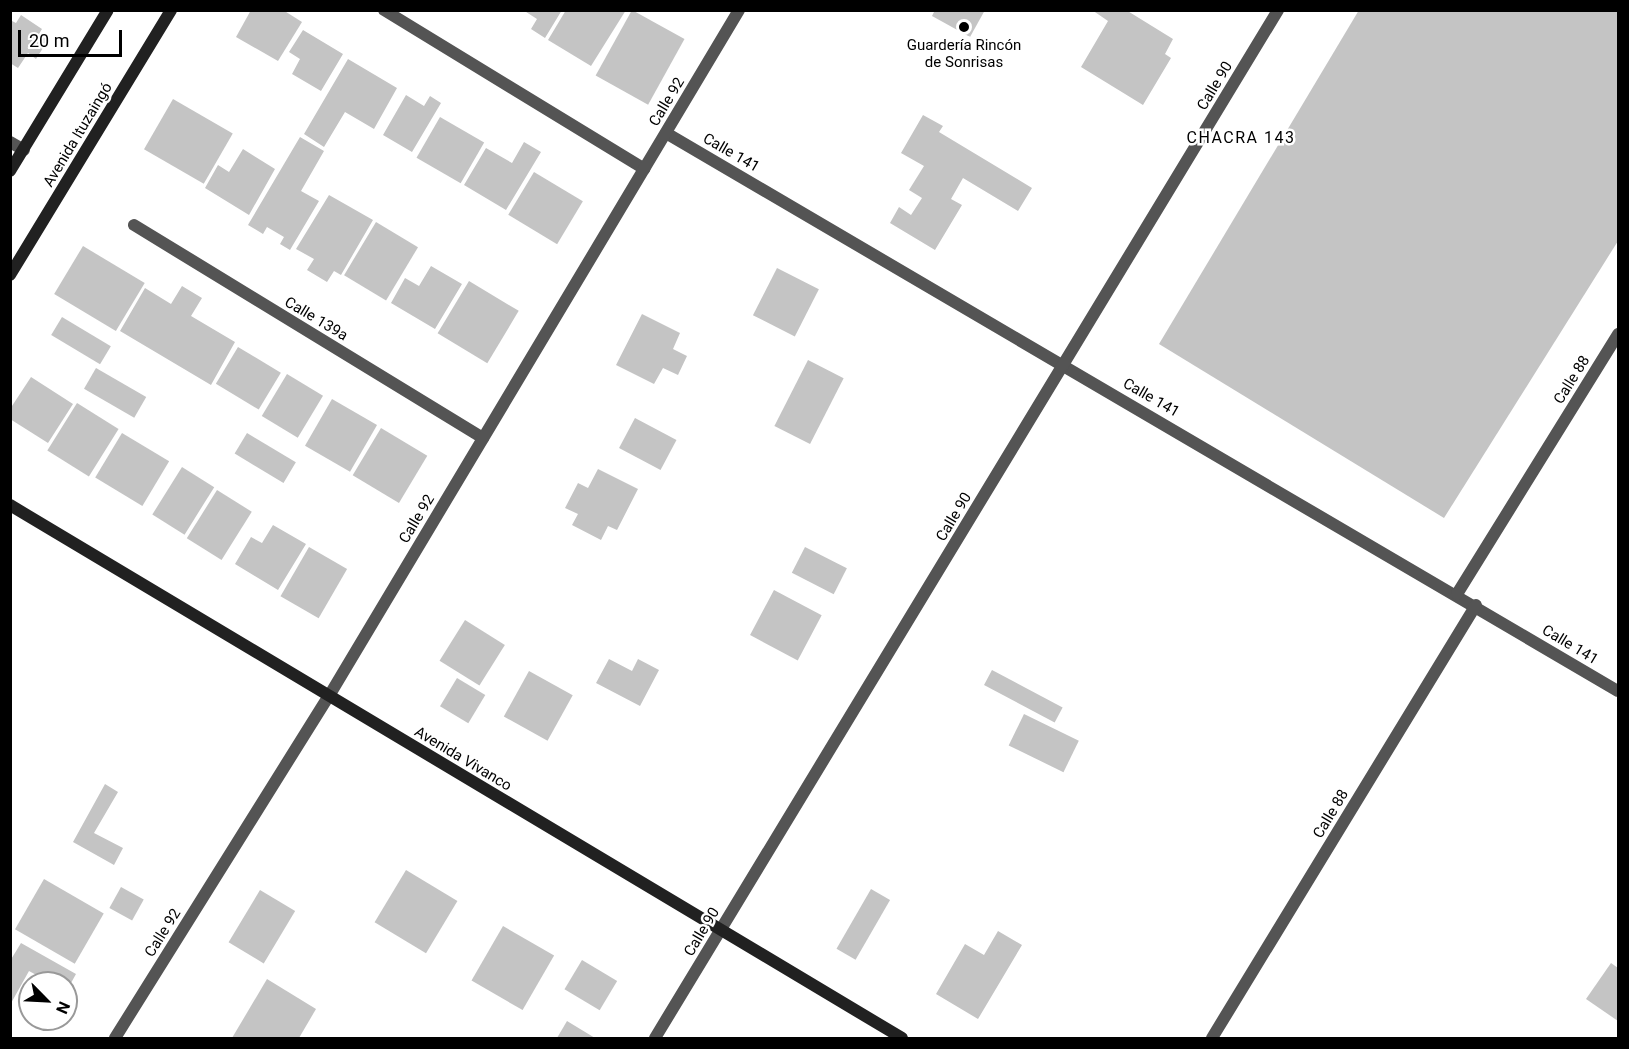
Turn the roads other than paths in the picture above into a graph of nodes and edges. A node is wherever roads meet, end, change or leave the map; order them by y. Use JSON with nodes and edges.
{"nodes":[{"id":1,"x":108,"y":10,"type":"edge"},
{"id":2,"x":171,"y":10,"type":"edge"},
{"id":3,"x":384,"y":10,"type":"edge"},
{"id":4,"x":739,"y":10,"type":"edge"},
{"id":5,"x":1278,"y":10,"type":"edge"},
{"id":6,"x":666,"y":133,"type":"junction"},
{"id":7,"x":10,"y":142,"type":"edge"},
{"id":8,"x":24,"y":150,"type":"junction"},
{"id":9,"x":644,"y":169,"type":"junction"},
{"id":10,"x":10,"y":171,"type":"edge"},
{"id":11,"x":134,"y":225,"type":"dead end"},
{"id":12,"x":10,"y":275,"type":"edge"},
{"id":13,"x":1618,"y":334,"type":"edge"},
{"id":14,"x":1064,"y":365,"type":"junction"},
{"id":15,"x":483,"y":438,"type":"junction"},
{"id":16,"x":10,"y":505,"type":"edge"},
{"id":17,"x":1457,"y":594,"type":"junction"},
{"id":18,"x":1476,"y":605,"type":"junction"},
{"id":19,"x":1618,"y":692,"type":"edge"},
{"id":20,"x":328,"y":696,"type":"junction"},
{"id":21,"x":721,"y":930,"type":"junction"},
{"id":22,"x":115,"y":1038,"type":"edge"},
{"id":23,"x":656,"y":1038,"type":"edge"},
{"id":24,"x":902,"y":1038,"type":"edge"},
{"id":25,"x":1212,"y":1038,"type":"edge"}],
"edges":[{"from":1,"to":8,"type":"main road"},
{"from":2,"to":12,"type":"main road","name":"Avenida Ituzaingó"},
{"from":3,"to":9,"type":"street"},
{"from":4,"to":6,"type":"street","name":"Calle 92"},
{"from":5,"to":14,"type":"street","name":"Calle 90"},
{"from":6,"to":9,"type":"street","name":"Calle 92"},
{"from":6,"to":14,"type":"street","name":"Calle 141"},
{"from":7,"to":8,"type":"street"},
{"from":8,"to":10,"type":"main road"},
{"from":9,"to":15,"type":"street","name":"Calle 92"},
{"from":11,"to":15,"type":"street","name":"Calle 139a"},
{"from":13,"to":17,"type":"street","name":"Calle 88"},
{"from":14,"to":17,"type":"street","name":"Calle 141"},
{"from":14,"to":21,"type":"street","name":"Calle 90"},
{"from":15,"to":20,"type":"street","name":"Calle 92"},
{"from":16,"to":20,"type":"main road","name":"Avenida Vivanco"},
{"from":17,"to":18,"type":"street","name":"Calle 141"},
{"from":18,"to":19,"type":"street","name":"Calle 141"},
{"from":18,"to":25,"type":"street","name":"Calle 88"},
{"from":20,"to":21,"type":"main road","name":"Avenida Vivanco"},
{"from":20,"to":22,"type":"street","name":"Calle 92"},
{"from":21,"to":23,"type":"street","name":"Calle 90"},
{"from":21,"to":24,"type":"main road","name":"Avenida Vivanco"}]}
